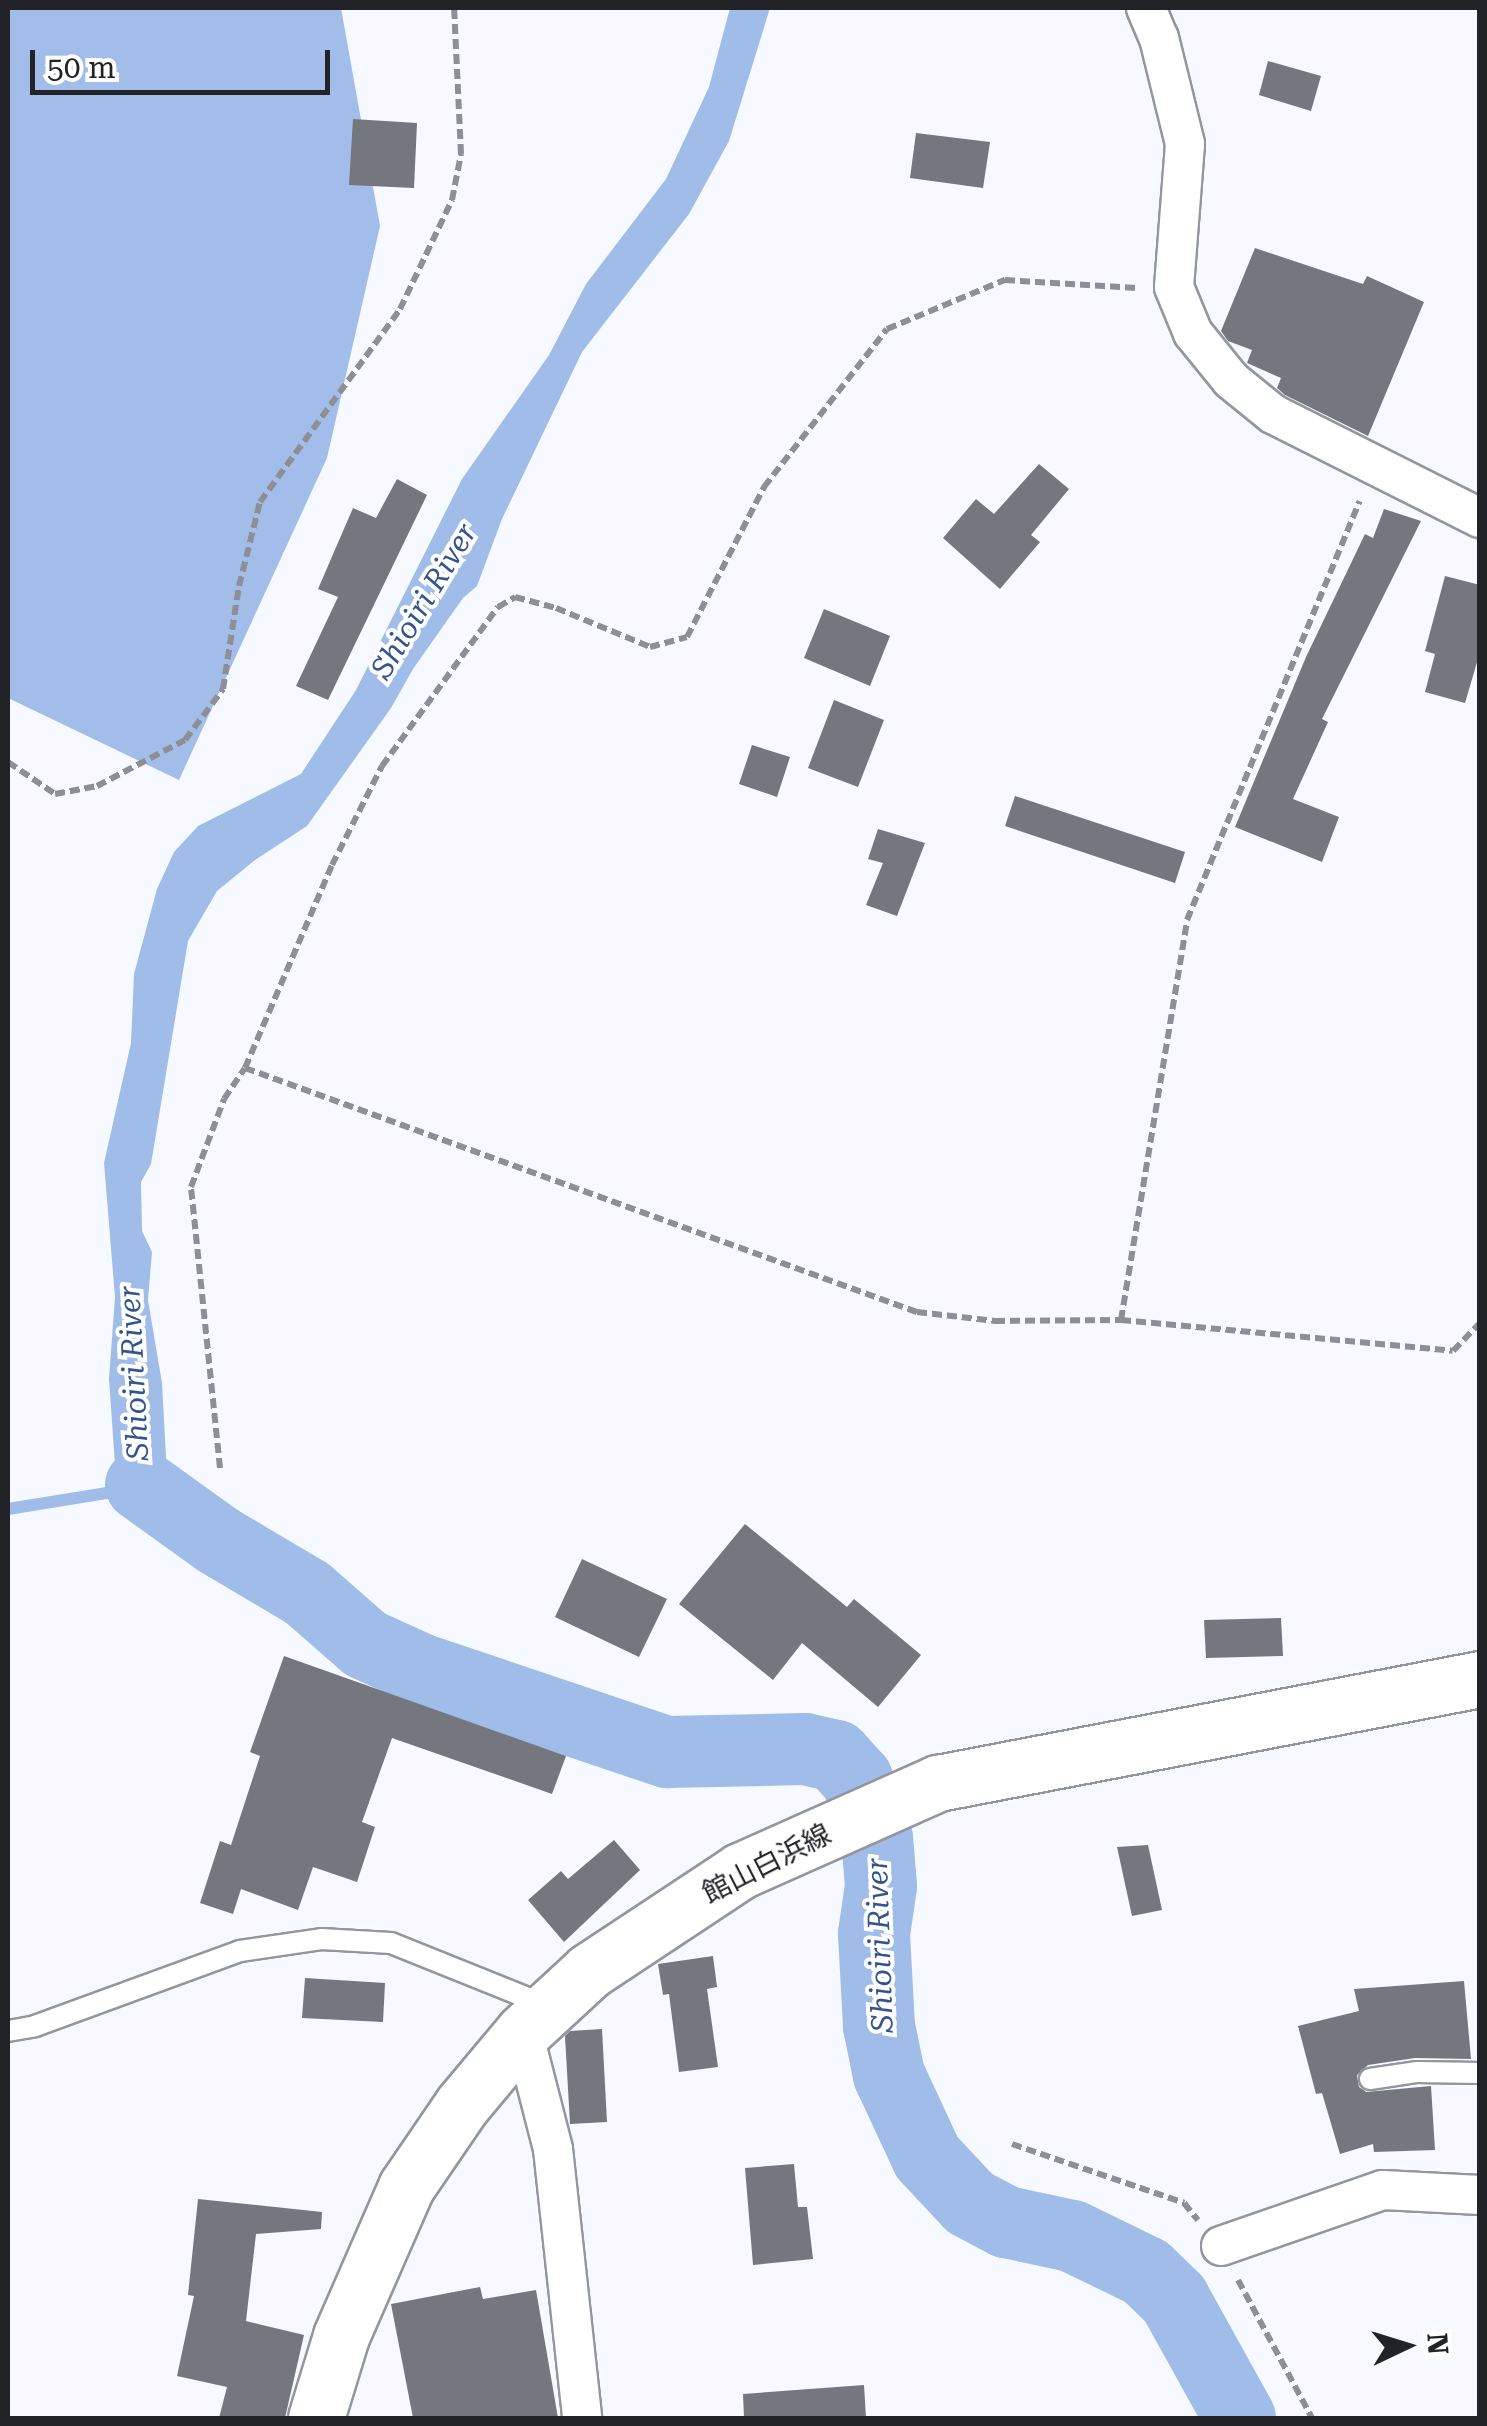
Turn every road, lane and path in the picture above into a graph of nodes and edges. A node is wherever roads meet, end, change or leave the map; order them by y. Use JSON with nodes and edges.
{"nodes":[{"id":1,"x":454,"y":8,"type":"edge"},
{"id":2,"x":1146,"y":8,"type":"edge"},
{"id":3,"x":1174,"y":287,"type":"junction"},
{"id":4,"x":1374,"y":467,"type":"junction"},
{"id":5,"x":1480,"y":518,"type":"edge"},
{"id":6,"x":8,"y":762,"type":"edge"},
{"id":7,"x":245,"y":1068,"type":"junction"},
{"id":8,"x":1121,"y":1320,"type":"junction"},
{"id":9,"x":1480,"y":1323,"type":"edge"},
{"id":10,"x":220,"y":1468,"type":"dead end"},
{"id":11,"x":1480,"y":1680,"type":"edge"},
{"id":12,"x":536,"y":2020,"type":"junction"},
{"id":13,"x":8,"y":2031,"type":"edge"},
{"id":14,"x":1480,"y":2073,"type":"edge"},
{"id":15,"x":1370,"y":2080,"type":"dead end"},
{"id":16,"x":1480,"y":2195,"type":"edge"},
{"id":17,"x":1221,"y":2246,"type":"dead end"},
{"id":18,"x":316,"y":2418,"type":"edge"},
{"id":19,"x":582,"y":2418,"type":"edge"}],
"edges":[{"from":1,"to":6,"type":"path"},
{"from":2,"to":3,"type":"street"},
{"from":3,"to":4,"type":"street"},
{"from":3,"to":7,"type":"path"},
{"from":4,"to":5,"type":"street"},
{"from":4,"to":8,"type":"path"},
{"from":7,"to":8,"type":"path"},
{"from":7,"to":10,"type":"path"},
{"from":8,"to":9,"type":"path"},
{"from":11,"to":12,"type":"main road","name":"館山白浜線"},
{"from":12,"to":13,"type":"lane"},
{"from":12,"to":18,"type":"main road","name":"館山白浜線"},
{"from":12,"to":19,"type":"street"},
{"from":14,"to":15,"type":"lane"},
{"from":16,"to":17,"type":"street"}]}
